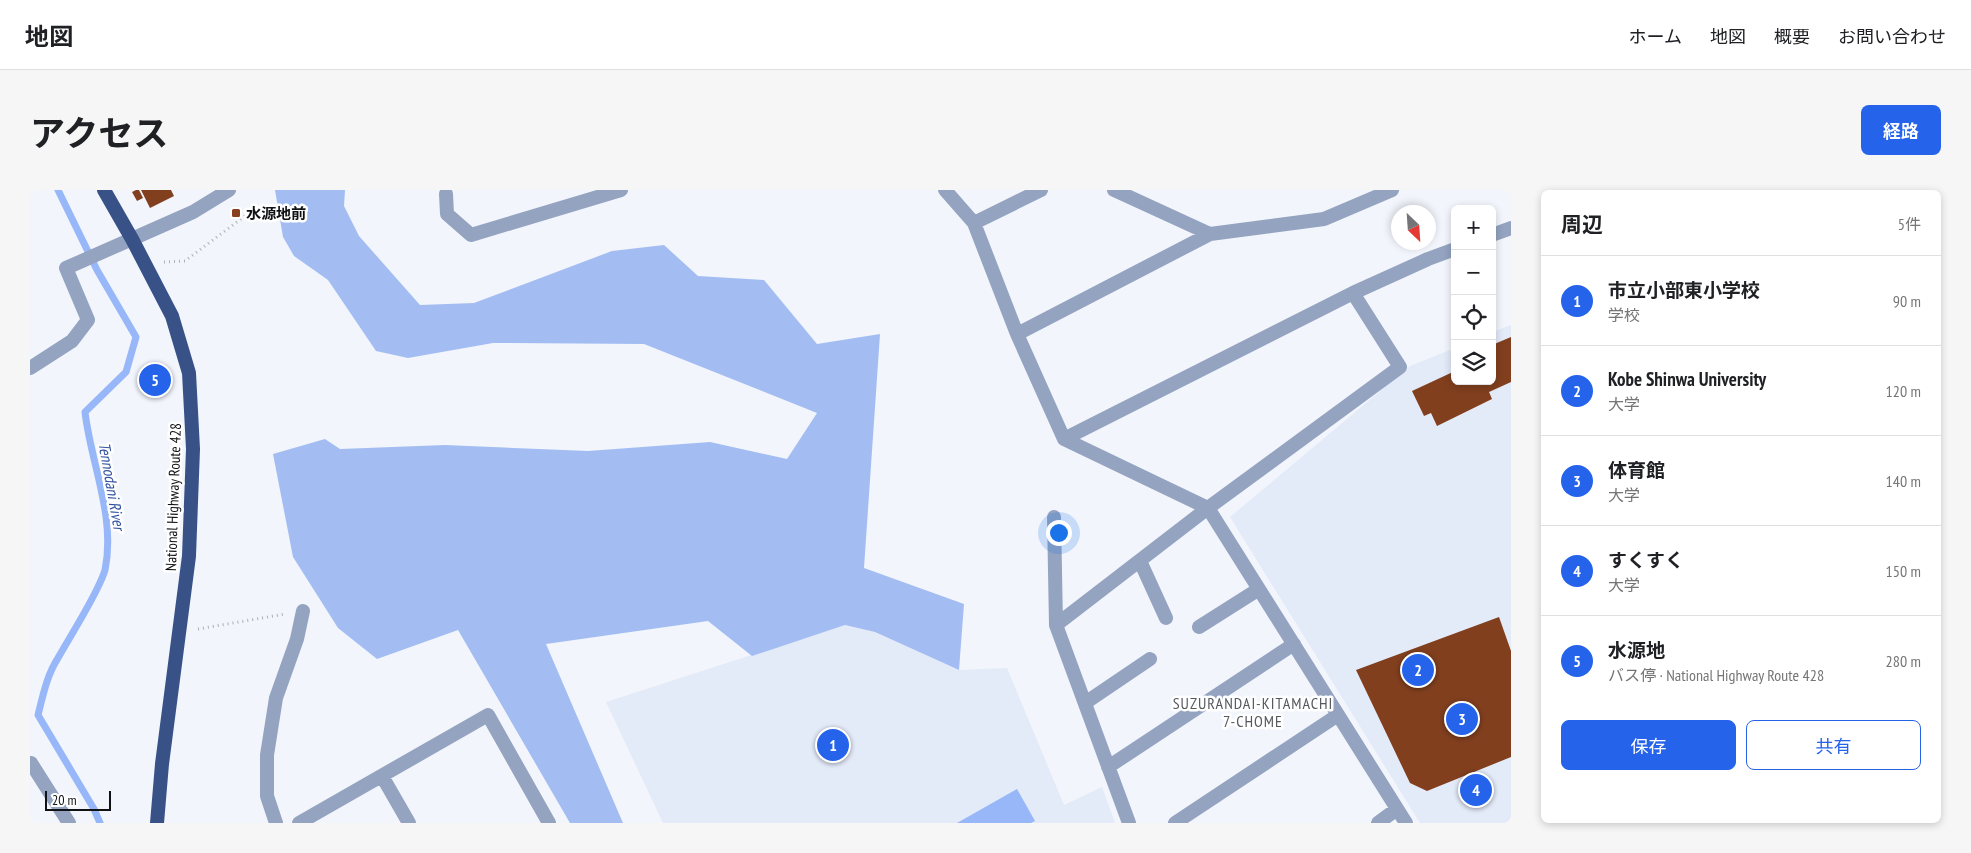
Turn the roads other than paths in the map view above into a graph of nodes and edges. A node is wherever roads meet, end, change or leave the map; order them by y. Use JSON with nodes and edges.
{"nodes":[{"id":1,"x":104,"y":190,"type":"edge"},
{"id":2,"x":229,"y":190,"type":"edge"},
{"id":3,"x":622,"y":190,"type":"edge"},
{"id":4,"x":945,"y":190,"type":"edge"},
{"id":5,"x":1041,"y":190,"type":"edge"},
{"id":6,"x":1114,"y":190,"type":"edge"},
{"id":7,"x":1392,"y":190,"type":"edge"},
{"id":8,"x":446,"y":194,"type":"dead end"},
{"id":9,"x":974,"y":223,"type":"junction"},
{"id":10,"x":1511,"y":228,"type":"edge"},
{"id":11,"x":1210,"y":234,"type":"junction"},
{"id":12,"x":1496,"y":234,"type":"edge"},
{"id":13,"x":132,"y":239,"type":"junction"},
{"id":14,"x":1452,"y":250,"type":"edge"},
{"id":15,"x":1353,"y":293,"type":"junction"},
{"id":16,"x":1017,"y":334,"type":"junction"},
{"id":17,"x":30,"y":368,"type":"edge"},
{"id":18,"x":1064,"y":439,"type":"junction"},
{"id":19,"x":1208,"y":508,"type":"junction"},
{"id":20,"x":1054,"y":517,"type":"dead end"},
{"id":21,"x":1140,"y":561,"type":"junction"},
{"id":22,"x":1259,"y":588,"type":"junction"},
{"id":23,"x":303,"y":611,"type":"road end"},
{"id":24,"x":1166,"y":618,"type":"dead end"},
{"id":25,"x":1056,"y":625,"type":"junction"},
{"id":26,"x":1199,"y":627,"type":"dead end"},
{"id":27,"x":1294,"y":644,"type":"junction"},
{"id":28,"x":1150,"y":659,"type":"dead end"},
{"id":29,"x":1085,"y":704,"type":"junction"},
{"id":30,"x":1338,"y":715,"type":"junction"},
{"id":31,"x":30,"y":764,"type":"edge"},
{"id":32,"x":1108,"y":767,"type":"junction"},
{"id":33,"x":382,"y":776,"type":"junction"},
{"id":34,"x":1398,"y":809,"type":"junction"},
{"id":35,"x":69,"y":823,"type":"edge"},
{"id":36,"x":157,"y":823,"type":"edge"},
{"id":37,"x":276,"y":823,"type":"edge"},
{"id":38,"x":299,"y":823,"type":"edge"},
{"id":39,"x":409,"y":823,"type":"edge"},
{"id":40,"x":549,"y":823,"type":"edge"},
{"id":41,"x":1129,"y":823,"type":"edge"},
{"id":42,"x":1175,"y":823,"type":"edge"},
{"id":43,"x":1378,"y":823,"type":"edge"},
{"id":44,"x":1406,"y":823,"type":"edge"}],
"edges":[{"from":1,"to":13,"type":"highway","name":"National Highway Route 428"},
{"from":2,"to":13,"type":"street"},
{"from":3,"to":8,"type":"street"},
{"from":4,"to":9,"type":"street"},
{"from":5,"to":9,"type":"street"},
{"from":6,"to":11,"type":"street"},
{"from":7,"to":11,"type":"street"},
{"from":9,"to":16,"type":"street"},
{"from":10,"to":12,"type":"street"},
{"from":11,"to":16,"type":"street"},
{"from":13,"to":17,"type":"street"},
{"from":13,"to":36,"type":"highway","name":"National Highway Route 428"},
{"from":14,"to":15,"type":"street"},
{"from":15,"to":18,"type":"street"},
{"from":15,"to":19,"type":"street"},
{"from":16,"to":18,"type":"street"},
{"from":18,"to":19,"type":"street"},
{"from":19,"to":21,"type":"street"},
{"from":19,"to":22,"type":"street"},
{"from":20,"to":25,"type":"street"},
{"from":21,"to":24,"type":"street"},
{"from":21,"to":25,"type":"street"},
{"from":22,"to":26,"type":"street"},
{"from":22,"to":27,"type":"street"},
{"from":23,"to":37,"type":"street"},
{"from":25,"to":29,"type":"street"},
{"from":27,"to":30,"type":"street"},
{"from":27,"to":32,"type":"street"},
{"from":28,"to":29,"type":"street"},
{"from":29,"to":32,"type":"street"},
{"from":30,"to":34,"type":"street"},
{"from":30,"to":42,"type":"street"},
{"from":31,"to":35,"type":"street"},
{"from":32,"to":41,"type":"street"},
{"from":33,"to":38,"type":"street"},
{"from":33,"to":39,"type":"street"},
{"from":33,"to":40,"type":"street"},
{"from":34,"to":43,"type":"street"},
{"from":34,"to":44,"type":"street"}]}
